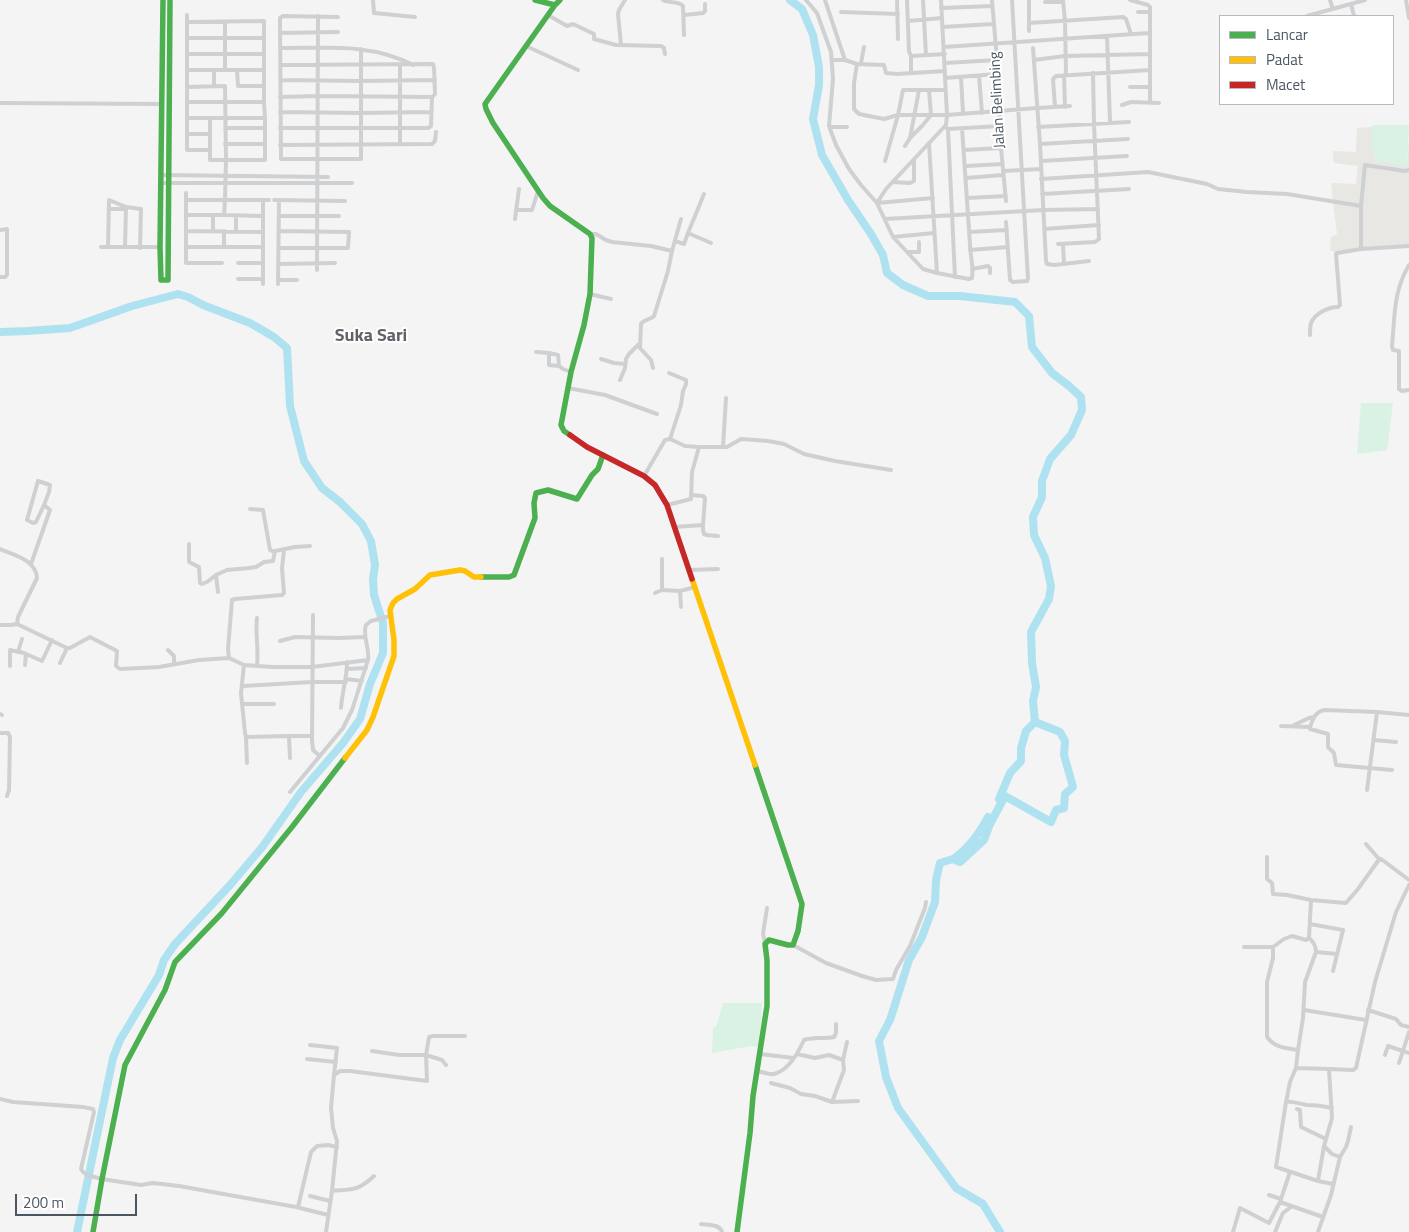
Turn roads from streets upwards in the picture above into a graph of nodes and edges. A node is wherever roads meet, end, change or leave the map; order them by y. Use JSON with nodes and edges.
{"nodes":[{"id":1,"x":163,"y":0,"type":"edge"},
{"id":2,"x":170,"y":0,"type":"edge"},
{"id":3,"x":373,"y":0,"type":"edge"},
{"id":4,"x":537,"y":0,"type":"edge"},
{"id":5,"x":560,"y":0,"type":"edge"},
{"id":6,"x":625,"y":0,"type":"edge"},
{"id":7,"x":663,"y":0,"type":"edge"},
{"id":8,"x":806,"y":0,"type":"edge"},
{"id":9,"x":825,"y":0,"type":"edge"},
{"id":10,"x":897,"y":0,"type":"edge"},
{"id":11,"x":908,"y":0,"type":"edge"},
{"id":12,"x":923,"y":0,"type":"edge"},
{"id":13,"x":941,"y":0,"type":"edge"},
{"id":14,"x":958,"y":0,"type":"edge"},
{"id":15,"x":975,"y":0,"type":"edge"},
{"id":16,"x":992,"y":0,"type":"edge"},
{"id":17,"x":1012,"y":0,"type":"edge"},
{"id":18,"x":1029,"y":0,"type":"edge"},
{"id":19,"x":1130,"y":0,"type":"edge"},
{"id":20,"x":1330,"y":0,"type":"edge"},
{"id":21,"x":1365,"y":0,"type":"edge"},
{"id":22,"x":1406,"y":0,"type":"edge"},
{"id":23,"x":1063,"y":1,"type":"edge"},
{"id":24,"x":1047,"y":2,"type":"edge"},
{"id":25,"x":705,"y":4,"type":"dead end"},
{"id":26,"x":1351,"y":4,"type":"junction"},
{"id":27,"x":555,"y":5,"type":"junction"},
{"id":28,"x":976,"y":6,"type":"junction"},
{"id":29,"x":992,"y":6,"type":"junction"},
{"id":30,"x":958,"y":7,"type":"junction"},
{"id":31,"x":941,"y":8,"type":"junction"},
{"id":32,"x":1149,"y":8,"type":"junction"},
{"id":33,"x":1333,"y":9,"type":"junction"},
{"id":34,"x":841,"y":12,"type":"dead end"},
{"id":35,"x":1138,"y":12,"type":"dead end"},
{"id":36,"x":898,"y":14,"type":"junction"},
{"id":37,"x":186,"y":15,"type":"dead end"},
{"id":38,"x":548,"y":15,"type":"junction"},
{"id":39,"x":684,"y":15,"type":"junction"},
{"id":40,"x":1311,"y":15,"type":"edge"},
{"id":41,"x":1354,"y":15,"type":"edge"},
{"id":42,"x":318,"y":16,"type":"junction"},
{"id":43,"x":338,"y":17,"type":"dead end"},
{"id":44,"x":414,"y":17,"type":"dead end"},
{"id":45,"x":942,"y":18,"type":"junction"},
{"id":46,"x":1409,"y":18,"type":"edge"},
{"id":47,"x":925,"y":19,"type":"junction"},
{"id":48,"x":908,"y":21,"type":"junction"},
{"id":49,"x":1065,"y":21,"type":"junction"},
{"id":50,"x":186,"y":22,"type":"junction"},
{"id":51,"x":225,"y":22,"type":"junction"},
{"id":52,"x":1029,"y":23,"type":"junction"},
{"id":53,"x":993,"y":24,"type":"junction"},
{"id":54,"x":942,"y":27,"type":"junction"},
{"id":55,"x":1029,"y":31,"type":"dead end"},
{"id":56,"x":338,"y":32,"type":"dead end"},
{"id":57,"x":280,"y":33,"type":"junction"},
{"id":58,"x":318,"y":33,"type":"junction"},
{"id":59,"x":1149,"y":33,"type":"junction"},
{"id":60,"x":1132,"y":34,"type":"junction"},
{"id":61,"x":684,"y":35,"type":"dead end"},
{"id":62,"x":1107,"y":36,"type":"junction"},
{"id":63,"x":187,"y":38,"type":"junction"},
{"id":64,"x":225,"y":38,"type":"junction"},
{"id":65,"x":264,"y":38,"type":"junction"},
{"id":66,"x":898,"y":39,"type":"dead end"},
{"id":67,"x":1064,"y":40,"type":"junction"},
{"id":68,"x":1013,"y":41,"type":"junction"},
{"id":69,"x":995,"y":43,"type":"junction"},
{"id":70,"x":621,"y":45,"type":"junction"},
{"id":71,"x":526,"y":46,"type":"junction"},
{"id":72,"x":864,"y":47,"type":"dead end"},
{"id":73,"x":944,"y":47,"type":"junction"},
{"id":74,"x":280,"y":48,"type":"junction"},
{"id":75,"x":318,"y":48,"type":"junction"},
{"id":76,"x":1033,"y":48,"type":"dead end"},
{"id":77,"x":361,"y":49,"type":"junction"},
{"id":78,"x":187,"y":54,"type":"junction"},
{"id":79,"x":225,"y":54,"type":"junction"},
{"id":80,"x":264,"y":54,"type":"junction"},
{"id":81,"x":665,"y":54,"type":"dead end"},
{"id":82,"x":944,"y":54,"type":"junction"},
{"id":83,"x":1150,"y":54,"type":"junction"},
{"id":84,"x":926,"y":55,"type":"junction"},
{"id":85,"x":1108,"y":55,"type":"junction"},
{"id":86,"x":911,"y":56,"type":"junction"},
{"id":87,"x":1066,"y":56,"type":"junction"},
{"id":88,"x":832,"y":60,"type":"junction"},
{"id":89,"x":845,"y":60,"type":"junction"},
{"id":90,"x":997,"y":60,"type":"junction"},
{"id":91,"x":1034,"y":60,"type":"junction"},
{"id":92,"x":945,"y":63,"type":"junction"},
{"id":93,"x":280,"y":64,"type":"junction"},
{"id":94,"x":362,"y":64,"type":"junction"},
{"id":95,"x":859,"y":64,"type":"junction"},
{"id":96,"x":318,"y":65,"type":"junction"},
{"id":97,"x":400,"y":65,"type":"junction"},
{"id":98,"x":413,"y":65,"type":"junction"},
{"id":99,"x":187,"y":70,"type":"junction"},
{"id":100,"x":214,"y":70,"type":"junction"},
{"id":101,"x":226,"y":70,"type":"junction"},
{"id":102,"x":238,"y":70,"type":"junction"},
{"id":103,"x":264,"y":70,"type":"junction"},
{"id":104,"x":578,"y":70,"type":"dead end"},
{"id":105,"x":1150,"y":70,"type":"junction"},
{"id":106,"x":945,"y":71,"type":"junction"},
{"id":107,"x":911,"y":73,"type":"junction"},
{"id":108,"x":1093,"y":73,"type":"junction"},
{"id":109,"x":1109,"y":73,"type":"junction"},
{"id":110,"x":997,"y":74,"type":"junction"},
{"id":111,"x":1065,"y":75,"type":"junction"},
{"id":112,"x":978,"y":76,"type":"junction"},
{"id":113,"x":961,"y":77,"type":"junction"},
{"id":114,"x":945,"y":78,"type":"junction"},
{"id":115,"x":280,"y":80,"type":"junction"},
{"id":116,"x":318,"y":80,"type":"junction"},
{"id":117,"x":434,"y":80,"type":"junction"},
{"id":118,"x":361,"y":81,"type":"junction"},
{"id":119,"x":400,"y":81,"type":"junction"},
{"id":120,"x":187,"y":86,"type":"junction"},
{"id":121,"x":214,"y":86,"type":"junction"},
{"id":122,"x":225,"y":86,"type":"junction"},
{"id":123,"x":238,"y":86,"type":"junction"},
{"id":124,"x":264,"y":86,"type":"junction"},
{"id":125,"x":1130,"y":87,"type":"dead end"},
{"id":126,"x":1150,"y":87,"type":"junction"},
{"id":127,"x":919,"y":90,"type":"junction"},
{"id":128,"x":929,"y":90,"type":"junction"},
{"id":129,"x":945,"y":90,"type":"junction"},
{"id":130,"x":318,"y":96,"type":"junction"},
{"id":131,"x":361,"y":96,"type":"junction"},
{"id":132,"x":400,"y":96,"type":"junction"},
{"id":133,"x":280,"y":97,"type":"junction"},
{"id":134,"x":432,"y":97,"type":"junction"},
{"id":135,"x":170,"y":100,"type":"junction"},
{"id":136,"x":162,"y":102,"type":"junction"},
{"id":137,"x":187,"y":102,"type":"junction"},
{"id":138,"x":225,"y":102,"type":"junction"},
{"id":139,"x":264,"y":102,"type":"junction"},
{"id":140,"x":1150,"y":102,"type":"junction"},
{"id":141,"x":0,"y":103,"type":"edge"},
{"id":142,"x":1158,"y":103,"type":"dead end"},
{"id":143,"x":1122,"y":105,"type":"dead end"},
{"id":144,"x":1065,"y":106,"type":"junction"},
{"id":145,"x":1070,"y":106,"type":"dead end"},
{"id":146,"x":1055,"y":107,"type":"junction"},
{"id":147,"x":1037,"y":108,"type":"junction"},
{"id":148,"x":1017,"y":109,"type":"junction"},
{"id":149,"x":999,"y":111,"type":"junction"},
{"id":150,"x":280,"y":112,"type":"junction"},
{"id":151,"x":318,"y":112,"type":"junction"},
{"id":152,"x":400,"y":112,"type":"junction"},
{"id":153,"x":431,"y":112,"type":"junction"},
{"id":154,"x":361,"y":113,"type":"junction"},
{"id":155,"x":982,"y":113,"type":"junction"},
{"id":156,"x":963,"y":114,"type":"junction"},
{"id":157,"x":898,"y":115,"type":"junction"},
{"id":158,"x":930,"y":115,"type":"junction"},
{"id":159,"x":947,"y":115,"type":"junction"},
{"id":160,"x":914,"y":116,"type":"junction"},
{"id":161,"x":187,"y":118,"type":"junction"},
{"id":162,"x":210,"y":118,"type":"junction"},
{"id":163,"x":225,"y":118,"type":"junction"},
{"id":164,"x":265,"y":118,"type":"junction"},
{"id":165,"x":1110,"y":122,"type":"junction"},
{"id":166,"x":1129,"y":122,"type":"dead end"},
{"id":167,"x":1094,"y":124,"type":"junction"},
{"id":168,"x":1000,"y":126,"type":"junction"},
{"id":169,"x":361,"y":127,"type":"junction"},
{"id":170,"x":830,"y":127,"type":"junction"},
{"id":171,"x":847,"y":127,"type":"dead end"},
{"id":172,"x":1038,"y":127,"type":"junction"},
{"id":173,"x":225,"y":128,"type":"junction"},
{"id":174,"x":265,"y":128,"type":"junction"},
{"id":175,"x":280,"y":128,"type":"junction"},
{"id":176,"x":318,"y":128,"type":"junction"},
{"id":177,"x":400,"y":128,"type":"junction"},
{"id":178,"x":947,"y":128,"type":"junction"},
{"id":179,"x":962,"y":128,"type":"junction"},
{"id":180,"x":436,"y":132,"type":"dead end"},
{"id":181,"x":187,"y":134,"type":"junction"},
{"id":182,"x":210,"y":134,"type":"junction"},
{"id":183,"x":910,"y":138,"type":"junction"},
{"id":184,"x":1128,"y":139,"type":"dead end"},
{"id":185,"x":1094,"y":140,"type":"junction"},
{"id":186,"x":929,"y":143,"type":"junction"},
{"id":187,"x":225,"y":144,"type":"junction"},
{"id":188,"x":265,"y":144,"type":"junction"},
{"id":189,"x":318,"y":144,"type":"junction"},
{"id":190,"x":361,"y":144,"type":"junction"},
{"id":191,"x":400,"y":144,"type":"junction"},
{"id":192,"x":1040,"y":144,"type":"junction"},
{"id":193,"x":280,"y":146,"type":"junction"},
{"id":194,"x":905,"y":146,"type":"dead end"},
{"id":195,"x":1000,"y":148,"type":"junction"},
{"id":196,"x":210,"y":150,"type":"junction"},
{"id":197,"x":964,"y":150,"type":"junction"},
{"id":198,"x":1127,"y":156,"type":"dead end"},
{"id":199,"x":1095,"y":158,"type":"junction"},
{"id":200,"x":914,"y":159,"type":"junction"},
{"id":201,"x":226,"y":160,"type":"junction"},
{"id":202,"x":318,"y":160,"type":"junction"},
{"id":203,"x":884,"y":161,"type":"dead end"},
{"id":204,"x":1041,"y":161,"type":"junction"},
{"id":205,"x":1002,"y":164,"type":"junction"},
{"id":206,"x":966,"y":166,"type":"junction"},
{"id":207,"x":1041,"y":169,"type":"junction"},
{"id":208,"x":1409,"y":170,"type":"edge"},
{"id":209,"x":1021,"y":171,"type":"junction"},
{"id":210,"x":1003,"y":173,"type":"junction"},
{"id":211,"x":1096,"y":174,"type":"junction"},
{"id":212,"x":162,"y":175,"type":"junction"},
{"id":213,"x":169,"y":175,"type":"junction"},
{"id":214,"x":226,"y":176,"type":"junction"},
{"id":215,"x":318,"y":177,"type":"junction"},
{"id":216,"x":328,"y":177,"type":"dead end"},
{"id":217,"x":966,"y":178,"type":"junction"},
{"id":218,"x":1041,"y":178,"type":"junction"},
{"id":219,"x":893,"y":182,"type":"junction"},
{"id":220,"x":162,"y":183,"type":"junction"},
{"id":221,"x":170,"y":183,"type":"junction"},
{"id":222,"x":225,"y":183,"type":"junction"},
{"id":223,"x":317,"y":183,"type":"junction"},
{"id":224,"x":352,"y":183,"type":"dead end"},
{"id":225,"x":518,"y":189,"type":"dead end"},
{"id":226,"x":1129,"y":189,"type":"dead end"},
{"id":227,"x":538,"y":191,"type":"junction"},
{"id":228,"x":1097,"y":191,"type":"junction"},
{"id":229,"x":186,"y":193,"type":"dead end"},
{"id":230,"x":704,"y":194,"type":"dead end"},
{"id":231,"x":1042,"y":194,"type":"junction"},
{"id":232,"x":933,"y":198,"type":"junction"},
{"id":233,"x":967,"y":198,"type":"junction"},
{"id":234,"x":186,"y":200,"type":"junction"},
{"id":235,"x":225,"y":200,"type":"junction"},
{"id":236,"x":263,"y":200,"type":"junction"},
{"id":237,"x":279,"y":200,"type":"junction"},
{"id":238,"x":317,"y":200,"type":"junction"},
{"id":239,"x":345,"y":201,"type":"dead end"},
{"id":240,"x":877,"y":202,"type":"junction"},
{"id":241,"x":1361,"y":206,"type":"junction"},
{"id":242,"x":126,"y":208,"type":"junction"},
{"id":243,"x":109,"y":209,"type":"junction"},
{"id":244,"x":1098,"y":209,"type":"junction"},
{"id":245,"x":516,"y":210,"type":"junction"},
{"id":246,"x":1043,"y":210,"type":"junction"},
{"id":247,"x":1024,"y":212,"type":"junction"},
{"id":248,"x":186,"y":215,"type":"junction"},
{"id":249,"x":224,"y":215,"type":"junction"},
{"id":250,"x":968,"y":215,"type":"junction"},
{"id":251,"x":213,"y":216,"type":"junction"},
{"id":252,"x":236,"y":216,"type":"junction"},
{"id":253,"x":263,"y":216,"type":"junction"},
{"id":254,"x":279,"y":216,"type":"junction"},
{"id":255,"x":317,"y":216,"type":"junction"},
{"id":256,"x":339,"y":216,"type":"dead end"},
{"id":257,"x":952,"y":216,"type":"junction"},
{"id":258,"x":934,"y":217,"type":"junction"},
{"id":259,"x":681,"y":218,"type":"dead end"},
{"id":260,"x":515,"y":219,"type":"dead end"},
{"id":261,"x":885,"y":219,"type":"junction"},
{"id":262,"x":1006,"y":222,"type":"dead end"},
{"id":263,"x":1099,"y":225,"type":"junction"},
{"id":264,"x":1044,"y":229,"type":"junction"},
{"id":265,"x":0,"y":230,"type":"edge"},
{"id":266,"x":1007,"y":230,"type":"junction"},
{"id":267,"x":186,"y":231,"type":"junction"},
{"id":268,"x":213,"y":231,"type":"junction"},
{"id":269,"x":224,"y":231,"type":"junction"},
{"id":270,"x":236,"y":231,"type":"junction"},
{"id":271,"x":279,"y":231,"type":"junction"},
{"id":272,"x":263,"y":232,"type":"junction"},
{"id":273,"x":317,"y":232,"type":"junction"},
{"id":274,"x":969,"y":232,"type":"junction"},
{"id":275,"x":688,"y":233,"type":"junction"},
{"id":276,"x":934,"y":233,"type":"junction"},
{"id":277,"x":590,"y":234,"type":"junction"},
{"id":278,"x":893,"y":237,"type":"junction"},
{"id":279,"x":675,"y":241,"type":"junction"},
{"id":280,"x":711,"y":242,"type":"dead end"},
{"id":281,"x":919,"y":242,"type":"dead end"},
{"id":282,"x":1409,"y":246,"type":"edge"},
{"id":283,"x":101,"y":247,"type":"dead end"},
{"id":284,"x":108,"y":247,"type":"junction"},
{"id":285,"x":186,"y":247,"type":"junction"},
{"id":286,"x":224,"y":247,"type":"junction"},
{"id":287,"x":263,"y":247,"type":"junction"},
{"id":288,"x":1008,"y":247,"type":"junction"},
{"id":289,"x":125,"y":248,"type":"junction"},
{"id":290,"x":140,"y":248,"type":"junction"},
{"id":291,"x":160,"y":248,"type":"junction"},
{"id":292,"x":279,"y":248,"type":"junction"},
{"id":293,"x":317,"y":248,"type":"junction"},
{"id":294,"x":1361,"y":249,"type":"junction"},
{"id":295,"x":970,"y":250,"type":"junction"},
{"id":296,"x":672,"y":251,"type":"junction"},
{"id":297,"x":908,"y":252,"type":"junction"},
{"id":298,"x":1089,"y":261,"type":"dead end"},
{"id":299,"x":222,"y":263,"type":"dead end"},
{"id":300,"x":238,"y":263,"type":"dead end"},
{"id":301,"x":262,"y":263,"type":"junction"},
{"id":302,"x":335,"y":263,"type":"dead end"},
{"id":303,"x":278,"y":264,"type":"junction"},
{"id":304,"x":317,"y":264,"type":"junction"},
{"id":305,"x":1064,"y":264,"type":"junction"},
{"id":306,"x":1409,"y":265,"type":"edge"},
{"id":307,"x":972,"y":269,"type":"junction"},
{"id":308,"x":317,"y":270,"type":"dead end"},
{"id":309,"x":937,"y":273,"type":"junction"},
{"id":310,"x":990,"y":273,"type":"dead end"},
{"id":311,"x":0,"y":277,"type":"edge"},
{"id":312,"x":955,"y":277,"type":"junction"},
{"id":313,"x":238,"y":279,"type":"dead end"},
{"id":314,"x":263,"y":279,"type":"junction"},
{"id":315,"x":297,"y":280,"type":"dead end"},
{"id":316,"x":263,"y":284,"type":"dead end"},
{"id":317,"x":590,"y":294,"type":"junction"},
{"id":318,"x":611,"y":299,"type":"dead end"},
{"id":319,"x":1310,"y":335,"type":"dead end"},
{"id":320,"x":640,"y":344,"type":"junction"},
{"id":321,"x":536,"y":352,"type":"dead end"},
{"id":322,"x":549,"y":353,"type":"junction"},
{"id":323,"x":601,"y":359,"type":"dead end"},
{"id":324,"x":625,"y":364,"type":"junction"},
{"id":325,"x":559,"y":366,"type":"junction"},
{"id":326,"x":653,"y":368,"type":"dead end"},
{"id":327,"x":571,"y":372,"type":"junction"},
{"id":328,"x":669,"y":373,"type":"dead end"},
{"id":329,"x":620,"y":380,"type":"dead end"},
{"id":330,"x":568,"y":388,"type":"junction"},
{"id":331,"x":1409,"y":390,"type":"edge"},
{"id":332,"x":726,"y":398,"type":"dead end"},
{"id":333,"x":657,"y":414,"type":"dead end"},
{"id":334,"x":670,"y":439,"type":"junction"},
{"id":335,"x":699,"y":447,"type":"junction"},
{"id":336,"x":723,"y":447,"type":"junction"},
{"id":337,"x":603,"y":455,"type":"junction"},
{"id":338,"x":891,"y":470,"type":"dead end"},
{"id":339,"x":644,"y":476,"type":"junction"},
{"id":340,"x":691,"y":495,"type":"junction"},
{"id":341,"x":667,"y":504,"type":"junction"},
{"id":342,"x":44,"y":505,"type":"junction"},
{"id":343,"x":250,"y":509,"type":"dead end"},
{"id":344,"x":703,"y":525,"type":"junction"},
{"id":345,"x":674,"y":527,"type":"junction"},
{"id":346,"x":718,"y":536,"type":"dead end"},
{"id":347,"x":189,"y":544,"type":"dead end"},
{"id":348,"x":310,"y":546,"type":"dead end"},
{"id":349,"x":0,"y":548,"type":"edge"},
{"id":350,"x":284,"y":550,"type":"junction"},
{"id":351,"x":275,"y":551,"type":"junction"},
{"id":352,"x":662,"y":559,"type":"dead end"},
{"id":353,"x":31,"y":564,"type":"junction"},
{"id":354,"x":718,"y":569,"type":"dead end"},
{"id":355,"x":689,"y":570,"type":"junction"},
{"id":356,"x":216,"y":575,"type":"junction"},
{"id":357,"x":695,"y":587,"type":"junction"},
{"id":358,"x":662,"y":590,"type":"junction"},
{"id":359,"x":680,"y":591,"type":"junction"},
{"id":360,"x":218,"y":592,"type":"dead end"},
{"id":361,"x":655,"y":593,"type":"dead end"},
{"id":362,"x":681,"y":607,"type":"dead end"},
{"id":363,"x":313,"y":615,"type":"dead end"},
{"id":364,"x":388,"y":616,"type":"junction"},
{"id":365,"x":257,"y":618,"type":"dead end"},
{"id":366,"x":17,"y":624,"type":"junction"},
{"id":367,"x":0,"y":625,"type":"edge"},
{"id":368,"x":365,"y":637,"type":"junction"},
{"id":369,"x":312,"y":638,"type":"junction"},
{"id":370,"x":22,"y":639,"type":"dead end"},
{"id":371,"x":52,"y":640,"type":"junction"},
{"id":372,"x":280,"y":641,"type":"dead end"},
{"id":373,"x":67,"y":648,"type":"junction"},
{"id":374,"x":168,"y":650,"type":"dead end"},
{"id":375,"x":18,"y":652,"type":"junction"},
{"id":376,"x":26,"y":654,"type":"junction"},
{"id":377,"x":229,"y":658,"type":"junction"},
{"id":378,"x":39,"y":659,"type":"junction"},
{"id":379,"x":368,"y":660,"type":"junction"},
{"id":380,"x":347,"y":662,"type":"junction"},
{"id":381,"x":60,"y":663,"type":"dead end"},
{"id":382,"x":174,"y":664,"type":"junction"},
{"id":383,"x":244,"y":664,"type":"junction"},
{"id":384,"x":25,"y":665,"type":"dead end"},
{"id":385,"x":258,"y":665,"type":"junction"},
{"id":386,"x":10,"y":666,"type":"dead end"},
{"id":387,"x":38,"y":666,"type":"dead end"},
{"id":388,"x":312,"y":666,"type":"junction"},
{"id":389,"x":366,"y":668,"type":"junction"},
{"id":390,"x":347,"y":669,"type":"junction"},
{"id":391,"x":346,"y":681,"type":"junction"},
{"id":392,"x":362,"y":681,"type":"junction"},
{"id":393,"x":312,"y":682,"type":"junction"},
{"id":394,"x":243,"y":686,"type":"junction"},
{"id":395,"x":242,"y":704,"type":"junction"},
{"id":396,"x":274,"y":704,"type":"dead end"},
{"id":397,"x":341,"y":708,"type":"dead end"},
{"id":398,"x":1377,"y":712,"type":"junction"},
{"id":399,"x":1409,"y":715,"type":"edge"},
{"id":400,"x":1314,"y":717,"type":"junction"},
{"id":401,"x":1280,"y":726,"type":"dead end"},
{"id":402,"x":1292,"y":726,"type":"junction"},
{"id":403,"x":1310,"y":727,"type":"junction"},
{"id":404,"x":0,"y":733,"type":"edge"},
{"id":405,"x":289,"y":736,"type":"junction"},
{"id":406,"x":312,"y":736,"type":"junction"},
{"id":407,"x":246,"y":737,"type":"junction"},
{"id":408,"x":1374,"y":740,"type":"junction"},
{"id":409,"x":1396,"y":742,"type":"dead end"},
{"id":410,"x":320,"y":756,"type":"junction"},
{"id":411,"x":290,"y":758,"type":"dead end"},
{"id":412,"x":247,"y":763,"type":"dead end"},
{"id":413,"x":1371,"y":768,"type":"junction"},
{"id":414,"x":1392,"y":770,"type":"dead end"},
{"id":415,"x":1368,"y":790,"type":"dead end"},
{"id":416,"x":290,"y":792,"type":"dead end"},
{"id":417,"x":7,"y":796,"type":"dead end"},
{"id":418,"x":1366,"y":844,"type":"dead end"},
{"id":419,"x":1267,"y":857,"type":"dead end"},
{"id":420,"x":1379,"y":859,"type":"junction"},
{"id":421,"x":1409,"y":880,"type":"edge"},
{"id":422,"x":1409,"y":885,"type":"edge"},
{"id":423,"x":1311,"y":900,"type":"junction"},
{"id":424,"x":926,"y":902,"type":"dead end"},
{"id":425,"x":767,"y":908,"type":"dead end"},
{"id":426,"x":1310,"y":924,"type":"junction"},
{"id":427,"x":1309,"y":938,"type":"junction"},
{"id":428,"x":765,"y":942,"type":"junction"},
{"id":429,"x":793,"y":945,"type":"junction"},
{"id":430,"x":1244,"y":947,"type":"dead end"},
{"id":431,"x":1273,"y":947,"type":"junction"},
{"id":432,"x":1316,"y":952,"type":"junction"},
{"id":433,"x":1337,"y":954,"type":"junction"},
{"id":434,"x":1333,"y":970,"type":"dead end"},
{"id":435,"x":1304,"y":1010,"type":"junction"},
{"id":436,"x":1368,"y":1010,"type":"junction"},
{"id":437,"x":1366,"y":1020,"type":"junction"},
{"id":438,"x":836,"y":1024,"type":"dead end"},
{"id":439,"x":1409,"y":1027,"type":"edge"},
{"id":440,"x":1409,"y":1034,"type":"edge"},
{"id":441,"x":465,"y":1036,"type":"dead end"},
{"id":442,"x":848,"y":1042,"type":"dead end"},
{"id":443,"x":310,"y":1045,"type":"dead end"},
{"id":444,"x":1298,"y":1050,"type":"junction"},
{"id":445,"x":372,"y":1051,"type":"dead end"},
{"id":446,"x":1403,"y":1051,"type":"junction"},
{"id":447,"x":1409,"y":1053,"type":"edge"},
{"id":448,"x":760,"y":1054,"type":"junction"},
{"id":449,"x":797,"y":1054,"type":"junction"},
{"id":450,"x":1385,"y":1055,"type":"dead end"},
{"id":451,"x":426,"y":1056,"type":"junction"},
{"id":452,"x":794,"y":1058,"type":"junction"},
{"id":453,"x":307,"y":1059,"type":"dead end"},
{"id":454,"x":843,"y":1060,"type":"junction"},
{"id":455,"x":336,"y":1062,"type":"junction"},
{"id":456,"x":1399,"y":1063,"type":"dead end"},
{"id":457,"x":446,"y":1066,"type":"dead end"},
{"id":458,"x":1296,"y":1068,"type":"junction"},
{"id":459,"x":1329,"y":1069,"type":"junction"},
{"id":460,"x":757,"y":1071,"type":"junction"},
{"id":461,"x":334,"y":1074,"type":"junction"},
{"id":462,"x":775,"y":1084,"type":"dead end"},
{"id":463,"x":0,"y":1099,"type":"edge"},
{"id":464,"x":858,"y":1101,"type":"dead end"},
{"id":465,"x":832,"y":1102,"type":"junction"},
{"id":466,"x":1286,"y":1102,"type":"junction"},
{"id":467,"x":1332,"y":1108,"type":"junction"},
{"id":468,"x":1297,"y":1109,"type":"dead end"},
{"id":469,"x":1351,"y":1127,"type":"dead end"},
{"id":470,"x":1326,"y":1139,"type":"junction"},
{"id":471,"x":1324,"y":1146,"type":"junction"},
{"id":472,"x":337,"y":1147,"type":"junction"},
{"id":473,"x":1340,"y":1157,"type":"junction"},
{"id":474,"x":1290,"y":1172,"type":"junction"},
{"id":475,"x":374,"y":1176,"type":"dead end"},
{"id":476,"x":100,"y":1179,"type":"junction"},
{"id":477,"x":1318,"y":1181,"type":"junction"},
{"id":478,"x":1333,"y":1184,"type":"junction"},
{"id":479,"x":332,"y":1191,"type":"junction"},
{"id":480,"x":1269,"y":1195,"type":"dead end"},
{"id":481,"x":310,"y":1196,"type":"dead end"},
{"id":482,"x":330,"y":1201,"type":"junction"},
{"id":483,"x":1281,"y":1201,"type":"junction"},
{"id":484,"x":298,"y":1207,"type":"junction"},
{"id":485,"x":1291,"y":1207,"type":"junction"},
{"id":486,"x":328,"y":1215,"type":"junction"},
{"id":487,"x":1323,"y":1217,"type":"junction"},
{"id":488,"x":701,"y":1224,"type":"dead end"},
{"id":489,"x":93,"y":1232,"type":"edge"},
{"id":490,"x":326,"y":1232,"type":"edge"},
{"id":491,"x":722,"y":1232,"type":"edge"},
{"id":492,"x":736,"y":1232,"type":"edge"},
{"id":493,"x":1233,"y":1232,"type":"edge"},
{"id":494,"x":1275,"y":1232,"type":"edge"},
{"id":495,"x":1318,"y":1232,"type":"edge"}],
"edges":[{"from":1,"to":136,"type":"street"},
{"from":2,"to":135,"type":"street"},
{"from":3,"to":44,"type":"street"},
{"from":4,"to":27,"type":"street"},
{"from":5,"to":27,"type":"street"},
{"from":6,"to":70,"type":"street"},
{"from":7,"to":39,"type":"street"},
{"from":8,"to":88,"type":"street"},
{"from":9,"to":89,"type":"street"},
{"from":10,"to":36,"type":"street"},
{"from":11,"to":48,"type":"street"},
{"from":12,"to":47,"type":"street"},
{"from":13,"to":31,"type":"street"},
{"from":14,"to":30,"type":"street"},
{"from":15,"to":28,"type":"street"},
{"from":16,"to":29,"type":"street","name":"Jalan Belimbing"},
{"from":17,"to":68,"type":"street"},
{"from":18,"to":52,"type":"street"},
{"from":19,"to":32,"type":"street"},
{"from":20,"to":33,"type":"street"},
{"from":21,"to":26,"type":"street"},
{"from":22,"to":46,"type":"street"},
{"from":23,"to":24,"type":"street"},
{"from":23,"to":49,"type":"street"},
{"from":25,"to":39,"type":"street"},
{"from":26,"to":33,"type":"street"},
{"from":26,"to":41,"type":"street"},
{"from":27,"to":38,"type":"street"},
{"from":28,"to":29,"type":"street"},
{"from":28,"to":30,"type":"street"},
{"from":29,"to":53,"type":"street","name":"Jalan Belimbing"},
{"from":30,"to":31,"type":"street"},
{"from":31,"to":45,"type":"street"},
{"from":32,"to":35,"type":"street"},
{"from":32,"to":59,"type":"street"},
{"from":33,"to":40,"type":"street"},
{"from":34,"to":36,"type":"street"},
{"from":36,"to":66,"type":"street"},
{"from":37,"to":50,"type":"street"},
{"from":38,"to":70,"type":"street"},
{"from":38,"to":71,"type":"street"},
{"from":39,"to":61,"type":"street"},
{"from":42,"to":43,"type":"street"},
{"from":42,"to":57,"type":"street"},
{"from":42,"to":58,"type":"street"},
{"from":45,"to":47,"type":"street"},
{"from":45,"to":54,"type":"street"},
{"from":47,"to":48,"type":"street"},
{"from":47,"to":84,"type":"street"},
{"from":48,"to":86,"type":"street"},
{"from":49,"to":52,"type":"street"},
{"from":49,"to":60,"type":"street"},
{"from":49,"to":67,"type":"street"},
{"from":50,"to":51,"type":"street"},
{"from":50,"to":63,"type":"street"},
{"from":51,"to":64,"type":"street"},
{"from":51,"to":65,"type":"street"},
{"from":52,"to":55,"type":"street"},
{"from":53,"to":54,"type":"street"},
{"from":53,"to":69,"type":"street","name":"Jalan Belimbing"},
{"from":54,"to":73,"type":"street"},
{"from":56,"to":58,"type":"street"},
{"from":57,"to":58,"type":"street"},
{"from":57,"to":74,"type":"street"},
{"from":58,"to":75,"type":"street"},
{"from":59,"to":60,"type":"street"},
{"from":59,"to":83,"type":"street"},
{"from":60,"to":62,"type":"street"},
{"from":62,"to":67,"type":"street"},
{"from":62,"to":85,"type":"street"},
{"from":63,"to":64,"type":"street"},
{"from":63,"to":78,"type":"street"},
{"from":64,"to":65,"type":"street"},
{"from":64,"to":79,"type":"street"},
{"from":65,"to":80,"type":"street"},
{"from":67,"to":68,"type":"street"},
{"from":67,"to":87,"type":"street"},
{"from":68,"to":69,"type":"street"},
{"from":68,"to":148,"type":"street"},
{"from":69,"to":73,"type":"street"},
{"from":69,"to":90,"type":"street","name":"Jalan Belimbing"},
{"from":70,"to":81,"type":"street"},
{"from":71,"to":104,"type":"street"},
{"from":71,"to":227,"type":"street"},
{"from":72,"to":95,"type":"street"},
{"from":73,"to":82,"type":"street"},
{"from":74,"to":75,"type":"street"},
{"from":74,"to":93,"type":"street"},
{"from":75,"to":77,"type":"street"},
{"from":75,"to":96,"type":"street"},
{"from":76,"to":91,"type":"street"},
{"from":77,"to":94,"type":"street"},
{"from":77,"to":98,"type":"street"},
{"from":78,"to":79,"type":"street"},
{"from":78,"to":99,"type":"street"},
{"from":79,"to":80,"type":"street"},
{"from":79,"to":101,"type":"street"},
{"from":80,"to":103,"type":"street"},
{"from":82,"to":84,"type":"street"},
{"from":82,"to":92,"type":"street"},
{"from":83,"to":85,"type":"street"},
{"from":83,"to":105,"type":"street"},
{"from":84,"to":86,"type":"street"},
{"from":85,"to":87,"type":"street"},
{"from":85,"to":109,"type":"street"},
{"from":86,"to":107,"type":"street"},
{"from":87,"to":91,"type":"street"},
{"from":87,"to":111,"type":"street"},
{"from":88,"to":89,"type":"street"},
{"from":88,"to":170,"type":"street"},
{"from":89,"to":95,"type":"street"},
{"from":90,"to":92,"type":"street"},
{"from":90,"to":110,"type":"street","name":"Jalan Belimbing"},
{"from":91,"to":147,"type":"street"},
{"from":92,"to":106,"type":"street"},
{"from":93,"to":96,"type":"street"},
{"from":93,"to":115,"type":"street"},
{"from":94,"to":96,"type":"street"},
{"from":94,"to":97,"type":"street"},
{"from":94,"to":118,"type":"street"},
{"from":95,"to":107,"type":"street"},
{"from":95,"to":157,"type":"street"},
{"from":96,"to":116,"type":"street"},
{"from":97,"to":98,"type":"street"},
{"from":97,"to":119,"type":"street"},
{"from":98,"to":117,"type":"street"},
{"from":99,"to":100,"type":"street"},
{"from":99,"to":120,"type":"street"},
{"from":100,"to":101,"type":"street"},
{"from":100,"to":121,"type":"street"},
{"from":101,"to":102,"type":"street"},
{"from":102,"to":103,"type":"street"},
{"from":102,"to":123,"type":"street"},
{"from":103,"to":124,"type":"street"},
{"from":105,"to":109,"type":"street"},
{"from":105,"to":126,"type":"street"},
{"from":106,"to":107,"type":"street"},
{"from":106,"to":114,"type":"street"},
{"from":108,"to":109,"type":"street"},
{"from":108,"to":111,"type":"street"},
{"from":108,"to":167,"type":"street"},
{"from":109,"to":165,"type":"street"},
{"from":110,"to":112,"type":"street"},
{"from":110,"to":149,"type":"street","name":"Jalan Belimbing"},
{"from":111,"to":144,"type":"street"},
{"from":111,"to":146,"type":"street"},
{"from":112,"to":113,"type":"street"},
{"from":112,"to":155,"type":"street"},
{"from":113,"to":114,"type":"street"},
{"from":113,"to":156,"type":"street"},
{"from":114,"to":129,"type":"street"},
{"from":115,"to":116,"type":"street"},
{"from":115,"to":133,"type":"street"},
{"from":116,"to":118,"type":"street"},
{"from":116,"to":130,"type":"street"},
{"from":117,"to":119,"type":"street"},
{"from":117,"to":134,"type":"street"},
{"from":118,"to":119,"type":"street"},
{"from":118,"to":131,"type":"street"},
{"from":119,"to":132,"type":"street"},
{"from":120,"to":121,"type":"street"},
{"from":120,"to":137,"type":"street"},
{"from":121,"to":122,"type":"street"},
{"from":122,"to":123,"type":"street"},
{"from":122,"to":138,"type":"street"},
{"from":123,"to":124,"type":"street"},
{"from":124,"to":139,"type":"street"},
{"from":125,"to":126,"type":"street"},
{"from":126,"to":140,"type":"street"},
{"from":127,"to":128,"type":"street"},
{"from":127,"to":157,"type":"street"},
{"from":127,"to":160,"type":"street"},
{"from":128,"to":129,"type":"street"},
{"from":128,"to":158,"type":"street"},
{"from":129,"to":159,"type":"street"},
{"from":130,"to":131,"type":"street"},
{"from":130,"to":133,"type":"street"},
{"from":130,"to":151,"type":"street"},
{"from":131,"to":132,"type":"street"},
{"from":131,"to":154,"type":"street"},
{"from":132,"to":134,"type":"street"},
{"from":132,"to":152,"type":"street"},
{"from":133,"to":150,"type":"street"},
{"from":134,"to":153,"type":"street"},
{"from":135,"to":136,"type":"street"},
{"from":135,"to":213,"type":"street"},
{"from":136,"to":141,"type":"street"},
{"from":136,"to":212,"type":"street"},
{"from":137,"to":138,"type":"street"},
{"from":137,"to":161,"type":"street"},
{"from":138,"to":139,"type":"street"},
{"from":138,"to":163,"type":"street"},
{"from":139,"to":164,"type":"street"},
{"from":140,"to":142,"type":"street"},
{"from":140,"to":143,"type":"street"},
{"from":144,"to":145,"type":"street"},
{"from":144,"to":146,"type":"street"},
{"from":146,"to":147,"type":"street"},
{"from":147,"to":148,"type":"street"},
{"from":147,"to":172,"type":"street"},
{"from":148,"to":149,"type":"street"},
{"from":148,"to":209,"type":"street"},
{"from":149,"to":155,"type":"street"},
{"from":149,"to":168,"type":"street","name":"Jalan Belimbing"},
{"from":150,"to":151,"type":"street"},
{"from":150,"to":175,"type":"street"},
{"from":151,"to":154,"type":"street"},
{"from":151,"to":176,"type":"street"},
{"from":152,"to":153,"type":"street"},
{"from":152,"to":154,"type":"street"},
{"from":152,"to":177,"type":"street"},
{"from":153,"to":177,"type":"street"},
{"from":154,"to":169,"type":"street"},
{"from":155,"to":156,"type":"street"},
{"from":156,"to":159,"type":"street"},
{"from":157,"to":160,"type":"street"},
{"from":157,"to":203,"type":"street"},
{"from":158,"to":159,"type":"street"},
{"from":158,"to":160,"type":"street"},
{"from":158,"to":183,"type":"street"},
{"from":159,"to":178,"type":"street"},
{"from":160,"to":183,"type":"street"},
{"from":161,"to":162,"type":"street"},
{"from":161,"to":181,"type":"street"},
{"from":162,"to":163,"type":"street"},
{"from":162,"to":182,"type":"street"},
{"from":163,"to":164,"type":"street"},
{"from":163,"to":173,"type":"street"},
{"from":164,"to":174,"type":"street"},
{"from":165,"to":166,"type":"street"},
{"from":165,"to":167,"type":"street"},
{"from":167,"to":172,"type":"street"},
{"from":167,"to":185,"type":"street"},
{"from":168,"to":179,"type":"street"},
{"from":168,"to":195,"type":"street","name":"Jalan Belimbing"},
{"from":169,"to":176,"type":"street"},
{"from":169,"to":177,"type":"street"},
{"from":169,"to":190,"type":"street"},
{"from":170,"to":171,"type":"street"},
{"from":170,"to":240,"type":"street"},
{"from":172,"to":192,"type":"street"},
{"from":173,"to":174,"type":"street"},
{"from":173,"to":187,"type":"street"},
{"from":174,"to":188,"type":"street"},
{"from":175,"to":176,"type":"street"},
{"from":175,"to":193,"type":"street"},
{"from":176,"to":189,"type":"street"},
{"from":177,"to":191,"type":"street"},
{"from":178,"to":179,"type":"street"},
{"from":178,"to":186,"type":"street"},
{"from":178,"to":257,"type":"street"},
{"from":179,"to":197,"type":"street"},
{"from":180,"to":191,"type":"street"},
{"from":181,"to":182,"type":"street"},
{"from":181,"to":196,"type":"street"},
{"from":182,"to":196,"type":"street"},
{"from":183,"to":194,"type":"street"},
{"from":184,"to":185,"type":"street"},
{"from":185,"to":192,"type":"street"},
{"from":185,"to":199,"type":"street"},
{"from":186,"to":200,"type":"street"},
{"from":186,"to":232,"type":"street"},
{"from":187,"to":188,"type":"street"},
{"from":187,"to":201,"type":"street"},
{"from":188,"to":201,"type":"street"},
{"from":189,"to":190,"type":"street"},
{"from":189,"to":193,"type":"street"},
{"from":189,"to":202,"type":"street"},
{"from":190,"to":191,"type":"street"},
{"from":190,"to":202,"type":"street"},
{"from":192,"to":204,"type":"street"},
{"from":193,"to":202,"type":"street"},
{"from":195,"to":197,"type":"street"},
{"from":195,"to":205,"type":"street","name":"Jalan Belimbing"},
{"from":196,"to":201,"type":"street"},
{"from":197,"to":206,"type":"street"},
{"from":198,"to":199,"type":"street"},
{"from":199,"to":204,"type":"street"},
{"from":199,"to":211,"type":"street"},
{"from":200,"to":219,"type":"street"},
{"from":200,"to":219,"type":"street"},
{"from":201,"to":214,"type":"street"},
{"from":202,"to":215,"type":"street"},
{"from":204,"to":207,"type":"street"},
{"from":205,"to":206,"type":"street"},
{"from":205,"to":210,"type":"street","name":"Jalan Belimbing"},
{"from":206,"to":217,"type":"street"},
{"from":207,"to":209,"type":"street"},
{"from":207,"to":218,"type":"street"},
{"from":208,"to":241,"type":"street"},
{"from":209,"to":210,"type":"street"},
{"from":209,"to":247,"type":"street"},
{"from":210,"to":217,"type":"street"},
{"from":210,"to":233,"type":"street","name":"Jalan Belimbing"},
{"from":211,"to":218,"type":"street"},
{"from":211,"to":228,"type":"street"},
{"from":211,"to":241,"type":"street"},
{"from":212,"to":213,"type":"street"},
{"from":212,"to":220,"type":"street"},
{"from":213,"to":214,"type":"street"},
{"from":213,"to":221,"type":"street"},
{"from":214,"to":215,"type":"street"},
{"from":214,"to":222,"type":"street"},
{"from":215,"to":216,"type":"street"},
{"from":215,"to":223,"type":"street"},
{"from":217,"to":233,"type":"street"},
{"from":218,"to":231,"type":"street"},
{"from":219,"to":240,"type":"street"},
{"from":220,"to":221,"type":"street"},
{"from":220,"to":291,"type":"street"},
{"from":221,"to":222,"type":"street"},
{"from":221,"to":291,"type":"street"},
{"from":222,"to":223,"type":"street"},
{"from":222,"to":235,"type":"street"},
{"from":223,"to":224,"type":"street"},
{"from":223,"to":238,"type":"street"},
{"from":225,"to":245,"type":"street"},
{"from":226,"to":228,"type":"street"},
{"from":227,"to":245,"type":"street"},
{"from":227,"to":277,"type":"street"},
{"from":228,"to":231,"type":"street"},
{"from":228,"to":244,"type":"street"},
{"from":229,"to":234,"type":"street"},
{"from":230,"to":275,"type":"street"},
{"from":231,"to":246,"type":"street"},
{"from":232,"to":240,"type":"street"},
{"from":232,"to":258,"type":"street"},
{"from":233,"to":250,"type":"street"},
{"from":234,"to":235,"type":"street"},
{"from":234,"to":248,"type":"street"},
{"from":235,"to":236,"type":"street"},
{"from":235,"to":249,"type":"street"},
{"from":236,"to":237,"type":"street"},
{"from":236,"to":253,"type":"street"},
{"from":237,"to":238,"type":"street"},
{"from":237,"to":254,"type":"street"},
{"from":238,"to":239,"type":"street"},
{"from":238,"to":255,"type":"street"},
{"from":240,"to":261,"type":"street"},
{"from":241,"to":294,"type":"street"},
{"from":242,"to":243,"type":"street"},
{"from":242,"to":243,"type":"street"},
{"from":242,"to":289,"type":"street"},
{"from":242,"to":290,"type":"street"},
{"from":243,"to":284,"type":"street"},
{"from":244,"to":246,"type":"street"},
{"from":244,"to":263,"type":"street"},
{"from":245,"to":260,"type":"street"},
{"from":246,"to":247,"type":"street"},
{"from":246,"to":264,"type":"street"},
{"from":247,"to":250,"type":"street"},
{"from":247,"to":288,"type":"street"},
{"from":248,"to":251,"type":"street"},
{"from":248,"to":267,"type":"street"},
{"from":249,"to":251,"type":"street"},
{"from":249,"to":252,"type":"street"},
{"from":250,"to":257,"type":"street"},
{"from":250,"to":274,"type":"street"},
{"from":251,"to":268,"type":"street"},
{"from":252,"to":253,"type":"street"},
{"from":252,"to":270,"type":"street"},
{"from":253,"to":272,"type":"street"},
{"from":254,"to":255,"type":"street"},
{"from":254,"to":271,"type":"street"},
{"from":255,"to":256,"type":"street"},
{"from":255,"to":273,"type":"street"},
{"from":257,"to":258,"type":"street"},
{"from":257,"to":312,"type":"street"},
{"from":258,"to":261,"type":"street"},
{"from":258,"to":276,"type":"street"},
{"from":259,"to":279,"type":"street"},
{"from":261,"to":278,"type":"street"},
{"from":262,"to":266,"type":"street"},
{"from":263,"to":264,"type":"street"},
{"from":263,"to":305,"type":"street"},
{"from":264,"to":305,"type":"street"},
{"from":265,"to":311,"type":"street"},
{"from":266,"to":274,"type":"street"},
{"from":266,"to":288,"type":"street"},
{"from":267,"to":268,"type":"street"},
{"from":267,"to":285,"type":"street"},
{"from":268,"to":269,"type":"street"},
{"from":269,"to":270,"type":"street"},
{"from":269,"to":286,"type":"street"},
{"from":270,"to":272,"type":"street"},
{"from":271,"to":273,"type":"street"},
{"from":271,"to":292,"type":"street"},
{"from":272,"to":287,"type":"street"},
{"from":273,"to":293,"type":"street"},
{"from":273,"to":293,"type":"street"},
{"from":274,"to":295,"type":"street"},
{"from":275,"to":279,"type":"street"},
{"from":275,"to":280,"type":"street"},
{"from":276,"to":278,"type":"street"},
{"from":276,"to":309,"type":"street"},
{"from":277,"to":296,"type":"street"},
{"from":277,"to":317,"type":"street"},
{"from":278,"to":297,"type":"street"},
{"from":279,"to":296,"type":"street"},
{"from":281,"to":297,"type":"street"},
{"from":282,"to":294,"type":"street"},
{"from":283,"to":284,"type":"street"},
{"from":284,"to":289,"type":"street"},
{"from":285,"to":286,"type":"street"},
{"from":285,"to":299,"type":"street"},
{"from":286,"to":287,"type":"street"},
{"from":287,"to":301,"type":"street"},
{"from":288,"to":295,"type":"street"},
{"from":289,"to":290,"type":"street"},
{"from":290,"to":291,"type":"street"},
{"from":292,"to":293,"type":"street"},
{"from":292,"to":303,"type":"street"},
{"from":293,"to":304,"type":"street"},
{"from":294,"to":319,"type":"street"},
{"from":295,"to":307,"type":"street"},
{"from":296,"to":320,"type":"street"},
{"from":297,"to":309,"type":"street"},
{"from":298,"to":305,"type":"street"},
{"from":300,"to":301,"type":"street"},
{"from":301,"to":314,"type":"street"},
{"from":302,"to":304,"type":"street"},
{"from":303,"to":304,"type":"street"},
{"from":303,"to":315,"type":"street"},
{"from":304,"to":308,"type":"street"},
{"from":306,"to":331,"type":"street"},
{"from":307,"to":310,"type":"street"},
{"from":307,"to":312,"type":"street"},
{"from":309,"to":312,"type":"street"},
{"from":313,"to":314,"type":"street"},
{"from":314,"to":316,"type":"street"},
{"from":317,"to":318,"type":"street"},
{"from":317,"to":327,"type":"street"},
{"from":320,"to":324,"type":"street"},
{"from":320,"to":326,"type":"street"},
{"from":321,"to":322,"type":"street"},
{"from":322,"to":325,"type":"street"},
{"from":322,"to":325,"type":"street"},
{"from":323,"to":324,"type":"street"},
{"from":324,"to":329,"type":"street"},
{"from":325,"to":327,"type":"street"},
{"from":327,"to":330,"type":"street"},
{"from":328,"to":334,"type":"street"},
{"from":330,"to":333,"type":"street"},
{"from":330,"to":337,"type":"street"},
{"from":332,"to":336,"type":"street"},
{"from":334,"to":335,"type":"street"},
{"from":334,"to":339,"type":"street"},
{"from":335,"to":336,"type":"street"},
{"from":335,"to":340,"type":"street"},
{"from":336,"to":338,"type":"street"},
{"from":337,"to":339,"type":"street"},
{"from":337,"to":364,"type":"street"},
{"from":339,"to":341,"type":"street"},
{"from":340,"to":341,"type":"street"},
{"from":340,"to":344,"type":"street"},
{"from":341,"to":345,"type":"street"},
{"from":342,"to":342,"type":"street"},
{"from":342,"to":353,"type":"street"},
{"from":343,"to":351,"type":"street"},
{"from":344,"to":345,"type":"street"},
{"from":344,"to":346,"type":"street"},
{"from":345,"to":355,"type":"street"},
{"from":347,"to":356,"type":"street"},
{"from":348,"to":350,"type":"street"},
{"from":349,"to":353,"type":"street"},
{"from":350,"to":351,"type":"street"},
{"from":350,"to":377,"type":"street"},
{"from":351,"to":356,"type":"street"},
{"from":352,"to":358,"type":"street"},
{"from":353,"to":366,"type":"street"},
{"from":354,"to":355,"type":"street"},
{"from":355,"to":357,"type":"street"},
{"from":356,"to":360,"type":"street"},
{"from":357,"to":359,"type":"street"},
{"from":357,"to":429,"type":"street"},
{"from":358,"to":359,"type":"street"},
{"from":358,"to":361,"type":"street"},
{"from":359,"to":362,"type":"street"},
{"from":363,"to":369,"type":"street"},
{"from":364,"to":368,"type":"street"},
{"from":364,"to":476,"type":"street"},
{"from":365,"to":385,"type":"street"},
{"from":366,"to":367,"type":"street"},
{"from":366,"to":371,"type":"street"},
{"from":368,"to":369,"type":"street"},
{"from":368,"to":379,"type":"street"},
{"from":369,"to":372,"type":"street"},
{"from":369,"to":388,"type":"street"},
{"from":370,"to":375,"type":"street"},
{"from":371,"to":373,"type":"street"},
{"from":371,"to":378,"type":"street"},
{"from":373,"to":381,"type":"street"},
{"from":373,"to":382,"type":"street"},
{"from":374,"to":382,"type":"street"},
{"from":375,"to":376,"type":"street"},
{"from":375,"to":386,"type":"street"},
{"from":376,"to":378,"type":"street"},
{"from":376,"to":384,"type":"street"},
{"from":377,"to":382,"type":"street"},
{"from":377,"to":383,"type":"street"},
{"from":378,"to":387,"type":"street"},
{"from":379,"to":380,"type":"street"},
{"from":379,"to":389,"type":"street"},
{"from":380,"to":388,"type":"street"},
{"from":380,"to":390,"type":"street"},
{"from":383,"to":385,"type":"street"},
{"from":383,"to":394,"type":"street"},
{"from":385,"to":388,"type":"street"},
{"from":388,"to":393,"type":"street"},
{"from":389,"to":390,"type":"street"},
{"from":389,"to":392,"type":"street"},
{"from":390,"to":391,"type":"street"},
{"from":391,"to":392,"type":"street"},
{"from":391,"to":393,"type":"street"},
{"from":391,"to":397,"type":"street"},
{"from":392,"to":410,"type":"street"},
{"from":393,"to":394,"type":"street"},
{"from":393,"to":406,"type":"street"},
{"from":394,"to":395,"type":"street"},
{"from":395,"to":396,"type":"street"},
{"from":395,"to":407,"type":"street"},
{"from":398,"to":399,"type":"street"},
{"from":398,"to":400,"type":"street"},
{"from":398,"to":408,"type":"street"},
{"from":400,"to":402,"type":"street"},
{"from":400,"to":403,"type":"street"},
{"from":401,"to":402,"type":"street"},
{"from":402,"to":403,"type":"street"},
{"from":403,"to":413,"type":"street"},
{"from":404,"to":417,"type":"street"},
{"from":405,"to":406,"type":"street"},
{"from":405,"to":407,"type":"street"},
{"from":405,"to":411,"type":"street"},
{"from":406,"to":410,"type":"street"},
{"from":407,"to":412,"type":"street"},
{"from":408,"to":409,"type":"street"},
{"from":408,"to":413,"type":"street"},
{"from":410,"to":416,"type":"street"},
{"from":413,"to":414,"type":"street"},
{"from":413,"to":415,"type":"street"},
{"from":418,"to":420,"type":"street"},
{"from":419,"to":423,"type":"street"},
{"from":420,"to":421,"type":"street"},
{"from":420,"to":423,"type":"street"},
{"from":422,"to":436,"type":"street"},
{"from":423,"to":426,"type":"street"},
{"from":424,"to":429,"type":"street"},
{"from":425,"to":428,"type":"street"},
{"from":426,"to":427,"type":"street"},
{"from":426,"to":433,"type":"street"},
{"from":427,"to":431,"type":"street"},
{"from":427,"to":432,"type":"street"},
{"from":428,"to":429,"type":"street"},
{"from":428,"to":448,"type":"street"},
{"from":430,"to":431,"type":"street"},
{"from":431,"to":444,"type":"street"},
{"from":432,"to":433,"type":"street"},
{"from":432,"to":435,"type":"street"},
{"from":433,"to":434,"type":"street"},
{"from":435,"to":437,"type":"street"},
{"from":435,"to":444,"type":"street"},
{"from":436,"to":437,"type":"street"},
{"from":436,"to":439,"type":"street"},
{"from":437,"to":459,"type":"street"},
{"from":438,"to":449,"type":"street"},
{"from":440,"to":446,"type":"street"},
{"from":441,"to":451,"type":"street"},
{"from":442,"to":454,"type":"street"},
{"from":443,"to":455,"type":"street"},
{"from":444,"to":458,"type":"street"},
{"from":445,"to":451,"type":"street"},
{"from":446,"to":447,"type":"street"},
{"from":446,"to":450,"type":"street"},
{"from":446,"to":456,"type":"street"},
{"from":448,"to":452,"type":"street"},
{"from":448,"to":460,"type":"street"},
{"from":449,"to":452,"type":"street"},
{"from":449,"to":454,"type":"street"},
{"from":451,"to":457,"type":"street"},
{"from":451,"to":461,"type":"street"},
{"from":452,"to":460,"type":"street"},
{"from":453,"to":455,"type":"street"},
{"from":454,"to":465,"type":"street"},
{"from":455,"to":461,"type":"street"},
{"from":458,"to":459,"type":"street"},
{"from":458,"to":466,"type":"street"},
{"from":459,"to":467,"type":"street"},
{"from":460,"to":492,"type":"street"},
{"from":461,"to":472,"type":"street"},
{"from":462,"to":465,"type":"street"},
{"from":463,"to":476,"type":"street"},
{"from":464,"to":465,"type":"street"},
{"from":466,"to":467,"type":"street"},
{"from":466,"to":474,"type":"street"},
{"from":467,"to":470,"type":"street"},
{"from":468,"to":470,"type":"street"},
{"from":469,"to":473,"type":"street"},
{"from":470,"to":471,"type":"street"},
{"from":471,"to":473,"type":"street"},
{"from":471,"to":477,"type":"street"},
{"from":472,"to":479,"type":"street"},
{"from":472,"to":484,"type":"street"},
{"from":473,"to":478,"type":"street"},
{"from":474,"to":477,"type":"street"},
{"from":474,"to":483,"type":"street"},
{"from":475,"to":479,"type":"street"},
{"from":476,"to":484,"type":"street"},
{"from":476,"to":489,"type":"street"},
{"from":477,"to":478,"type":"street"},
{"from":478,"to":487,"type":"street"},
{"from":479,"to":482,"type":"street"},
{"from":480,"to":483,"type":"street"},
{"from":481,"to":482,"type":"street"},
{"from":482,"to":486,"type":"street"},
{"from":483,"to":485,"type":"street"},
{"from":483,"to":493,"type":"street"},
{"from":484,"to":486,"type":"street"},
{"from":485,"to":487,"type":"street"},
{"from":485,"to":494,"type":"street"},
{"from":486,"to":490,"type":"street"},
{"from":487,"to":495,"type":"street"},
{"from":488,"to":491,"type":"street"}]}
